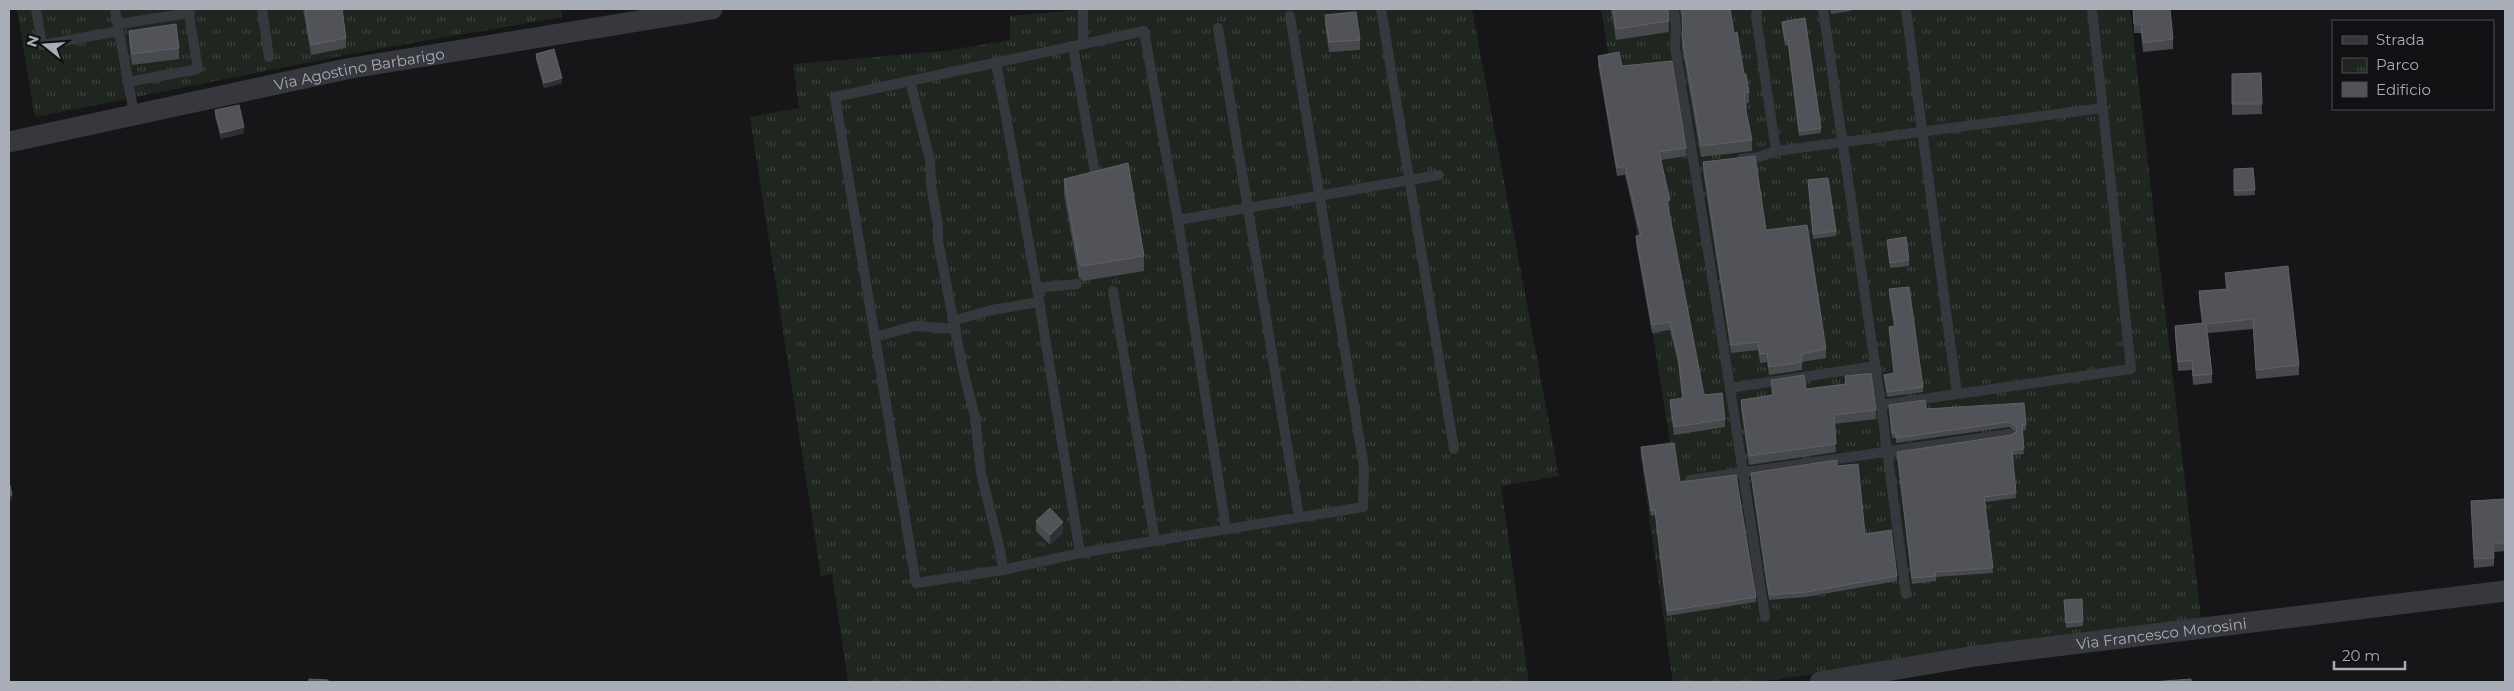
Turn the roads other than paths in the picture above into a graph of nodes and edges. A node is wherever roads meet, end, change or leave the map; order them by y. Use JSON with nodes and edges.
{"nodes":[{"id":1,"x":36,"y":9,"type":"edge"},
{"id":2,"x":115,"y":9,"type":"edge"},
{"id":3,"x":262,"y":9,"type":"edge"},
{"id":4,"x":712,"y":9,"type":"edge"},
{"id":5,"x":1083,"y":9,"type":"edge"},
{"id":6,"x":1381,"y":9,"type":"edge"},
{"id":7,"x":1674,"y":9,"type":"edge"},
{"id":8,"x":1757,"y":9,"type":"edge"},
{"id":9,"x":1824,"y":9,"type":"edge"},
{"id":10,"x":1906,"y":9,"type":"edge"},
{"id":11,"x":2092,"y":9,"type":"edge"},
{"id":12,"x":189,"y":11,"type":"edge"},
{"id":13,"x":1290,"y":16,"type":"dead end"},
{"id":14,"x":118,"y":28,"type":"junction"},
{"id":15,"x":1218,"y":28,"type":"dead end"},
{"id":16,"x":1078,"y":45,"type":"junction"},
{"id":17,"x":269,"y":57,"type":"dead end"},
{"id":18,"x":996,"y":62,"type":"junction"},
{"id":19,"x":910,"y":81,"type":"junction"},
{"id":20,"x":128,"y":82,"type":"junction"},
{"id":21,"x":2102,"y":108,"type":"junction"},
{"id":22,"x":134,"y":114,"type":"junction"},
{"id":23,"x":1922,"y":131,"type":"junction"},
{"id":24,"x":9,"y":142,"type":"edge"},
{"id":25,"x":1842,"y":142,"type":"junction"},
{"id":26,"x":1776,"y":150,"type":"junction"},
{"id":27,"x":1731,"y":161,"type":"edge"},
{"id":28,"x":1438,"y":175,"type":"dead end"},
{"id":29,"x":1096,"y":179,"type":"edge"},
{"id":30,"x":1409,"y":180,"type":"junction"},
{"id":31,"x":1319,"y":196,"type":"junction"},
{"id":32,"x":1248,"y":208,"type":"junction"},
{"id":33,"x":1178,"y":220,"type":"junction"},
{"id":34,"x":1077,"y":284,"type":"dead end"},
{"id":35,"x":1037,"y":288,"type":"junction"},
{"id":36,"x":1113,"y":291,"type":"dead end"},
{"id":37,"x":1039,"y":302,"type":"junction"},
{"id":38,"x":955,"y":325,"type":"junction"},
{"id":39,"x":875,"y":337,"type":"junction"},
{"id":40,"x":1875,"y":366,"type":"junction"},
{"id":41,"x":1730,"y":388,"type":"junction"},
{"id":42,"x":1957,"y":394,"type":"junction"},
{"id":43,"x":1881,"y":405,"type":"junction"},
{"id":44,"x":2010,"y":434,"type":"edge"},
{"id":45,"x":1454,"y":449,"type":"dead end"},
{"id":46,"x":1887,"y":450,"type":"junction"},
{"id":47,"x":1742,"y":471,"type":"junction"},
{"id":48,"x":1690,"y":480,"type":"edge"},
{"id":49,"x":1298,"y":517,"type":"junction"},
{"id":50,"x":1226,"y":529,"type":"junction"},
{"id":51,"x":1155,"y":541,"type":"junction"},
{"id":52,"x":1080,"y":553,"type":"junction"},
{"id":53,"x":1002,"y":570,"type":"junction"},
{"id":54,"x":2505,"y":591,"type":"edge"},
{"id":55,"x":1906,"y":594,"type":"dead end"},
{"id":56,"x":1765,"y":617,"type":"dead end"},
{"id":57,"x":1820,"y":682,"type":"edge"}],
"edges":[{"from":1,"to":14,"type":"lane"},
{"from":2,"to":14,"type":"lane"},
{"from":3,"to":17,"type":"lane"},
{"from":4,"to":22,"type":"street","name":"Via Agostino Barbarigo"},
{"from":5,"to":16,"type":"lane"},
{"from":6,"to":30,"type":"lane"},
{"from":7,"to":41,"type":"lane"},
{"from":8,"to":26,"type":"lane"},
{"from":9,"to":25,"type":"lane"},
{"from":10,"to":23,"type":"lane"},
{"from":11,"to":21,"type":"lane"},
{"from":12,"to":14,"type":"lane"},
{"from":12,"to":20,"type":"lane"},
{"from":13,"to":31,"type":"lane"},
{"from":14,"to":20,"type":"lane"},
{"from":15,"to":32,"type":"lane"},
{"from":16,"to":18,"type":"lane"},
{"from":16,"to":29,"type":"lane"},
{"from":16,"to":33,"type":"lane"},
{"from":18,"to":19,"type":"lane"},
{"from":18,"to":35,"type":"lane"},
{"from":19,"to":38,"type":"lane"},
{"from":19,"to":39,"type":"lane"},
{"from":20,"to":22,"type":"lane"},
{"from":21,"to":23,"type":"lane"},
{"from":21,"to":42,"type":"lane"},
{"from":22,"to":24,"type":"street","name":"Via Agostino Barbarigo"},
{"from":23,"to":25,"type":"lane"},
{"from":23,"to":42,"type":"lane"},
{"from":25,"to":26,"type":"lane"},
{"from":25,"to":40,"type":"lane"},
{"from":26,"to":27,"type":"lane"},
{"from":28,"to":30,"type":"lane"},
{"from":30,"to":31,"type":"lane"},
{"from":30,"to":45,"type":"lane"},
{"from":31,"to":32,"type":"lane"},
{"from":31,"to":49,"type":"lane"},
{"from":32,"to":33,"type":"lane"},
{"from":32,"to":49,"type":"lane"},
{"from":33,"to":50,"type":"lane"},
{"from":34,"to":35,"type":"lane"},
{"from":35,"to":37,"type":"lane"},
{"from":36,"to":51,"type":"lane"},
{"from":37,"to":38,"type":"lane"},
{"from":37,"to":52,"type":"lane"},
{"from":38,"to":39,"type":"lane"},
{"from":38,"to":53,"type":"lane"},
{"from":39,"to":53,"type":"lane"},
{"from":40,"to":41,"type":"lane"},
{"from":40,"to":43,"type":"lane"},
{"from":41,"to":47,"type":"lane"},
{"from":42,"to":43,"type":"lane"},
{"from":43,"to":46,"type":"lane"},
{"from":44,"to":46,"type":"lane"},
{"from":46,"to":47,"type":"lane"},
{"from":46,"to":55,"type":"lane"},
{"from":47,"to":48,"type":"lane"},
{"from":47,"to":56,"type":"lane"},
{"from":49,"to":50,"type":"lane"},
{"from":50,"to":51,"type":"lane"},
{"from":51,"to":52,"type":"lane"},
{"from":52,"to":53,"type":"lane"},
{"from":54,"to":57,"type":"street","name":"Via Francesco Morosini"}]}
